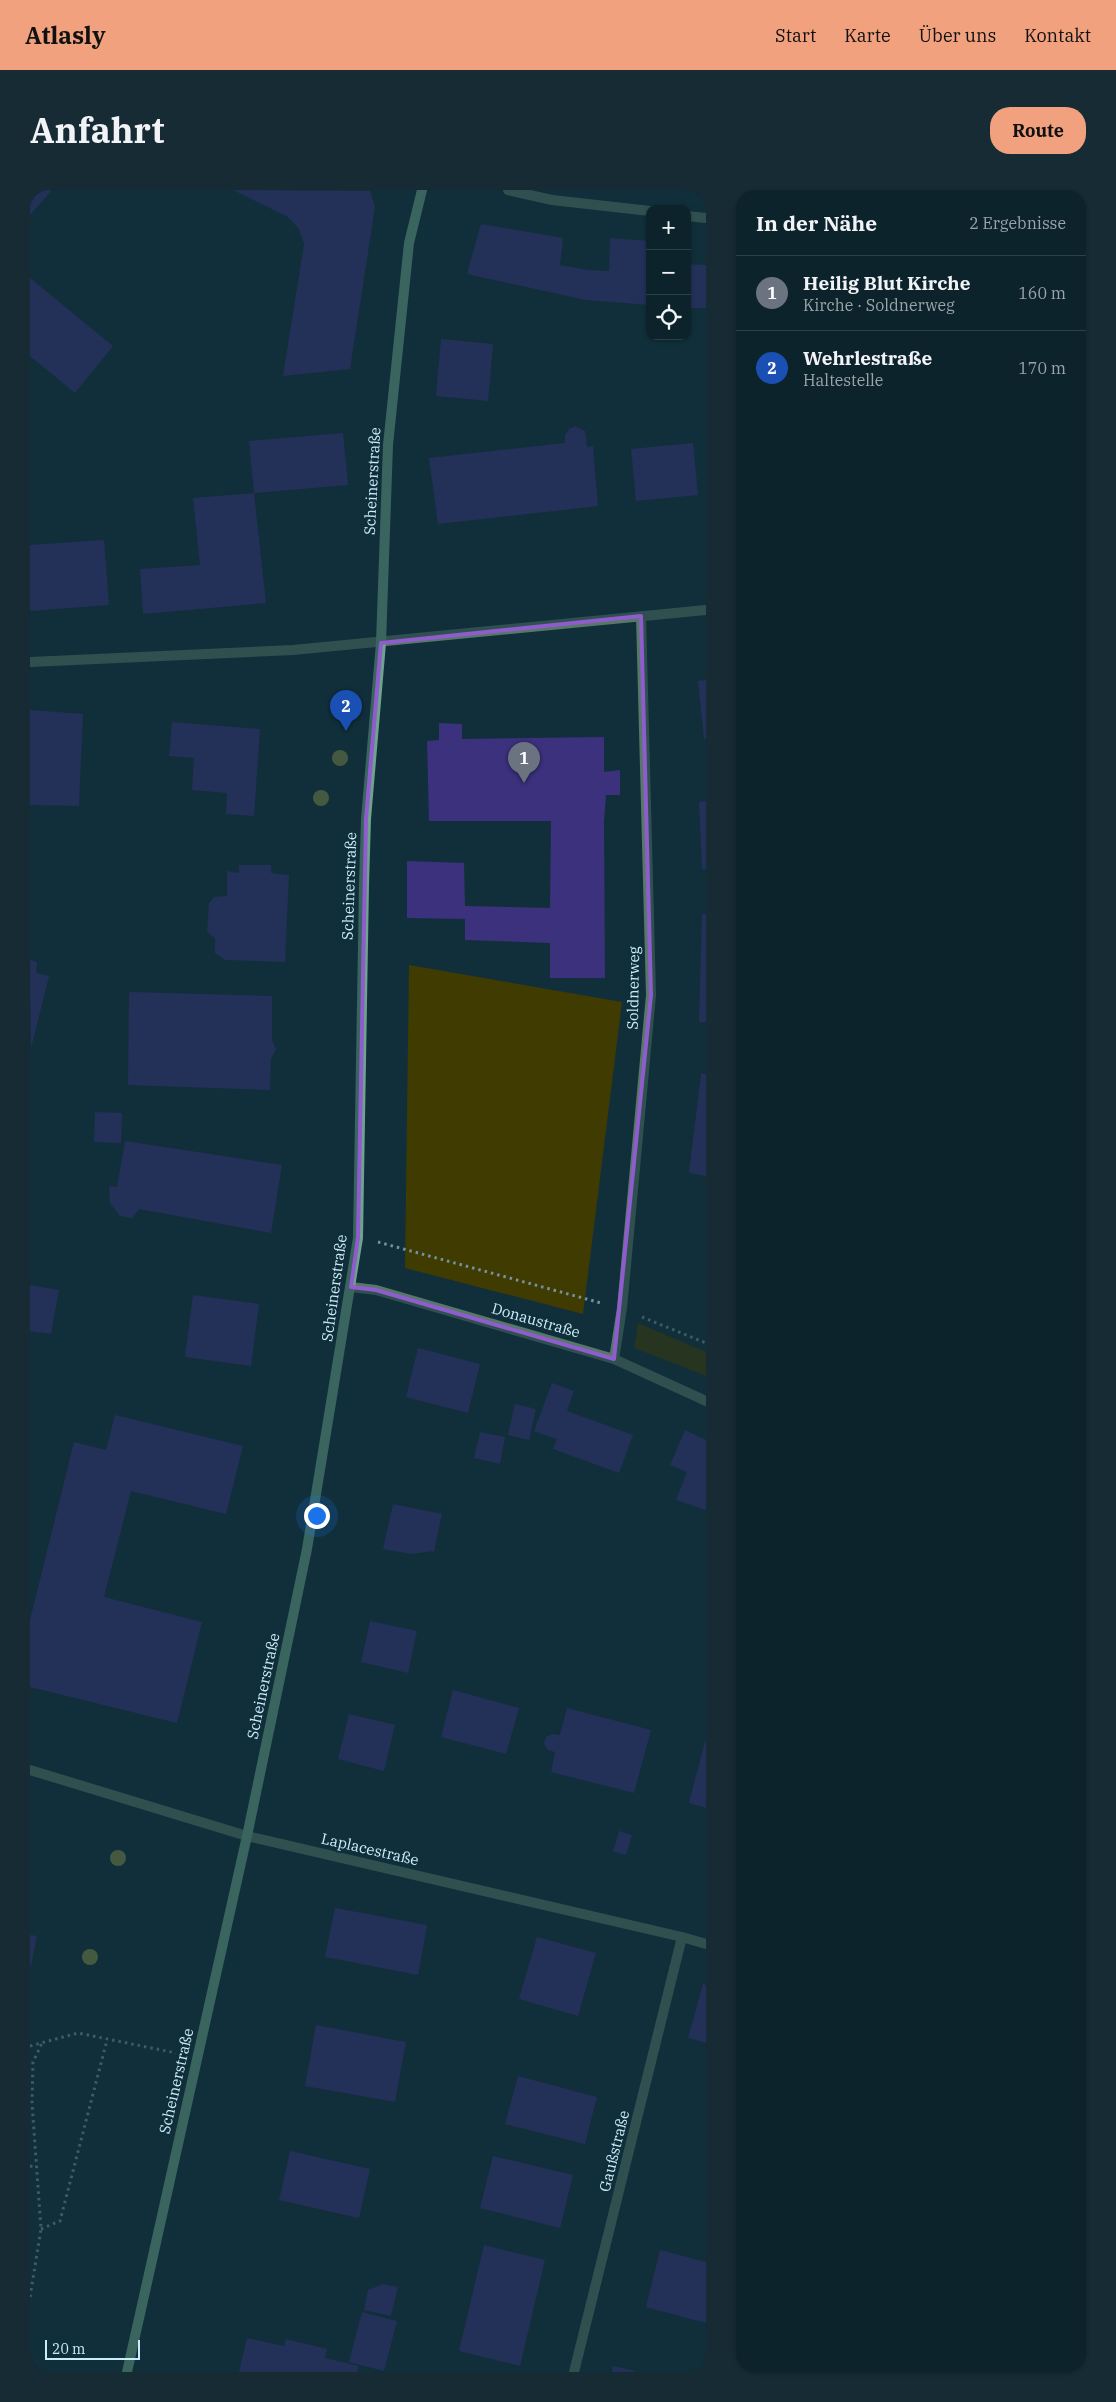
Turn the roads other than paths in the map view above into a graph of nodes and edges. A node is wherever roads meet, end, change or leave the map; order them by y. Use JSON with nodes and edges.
{"nodes":[{"id":1,"x":422,"y":190,"type":"edge"},
{"id":2,"x":508,"y":190,"type":"edge"},
{"id":3,"x":646,"y":212,"type":"edge"},
{"id":4,"x":691,"y":216,"type":"edge"},
{"id":5,"x":706,"y":218,"type":"edge"},
{"id":6,"x":706,"y":610,"type":"edge"},
{"id":7,"x":641,"y":616,"type":"junction"},
{"id":8,"x":381,"y":643,"type":"junction"},
{"id":9,"x":30,"y":662,"type":"edge"},
{"id":10,"x":351,"y":1287,"type":"junction"},
{"id":11,"x":614,"y":1358,"type":"junction"},
{"id":12,"x":706,"y":1400,"type":"edge"},
{"id":13,"x":30,"y":1770,"type":"edge"},
{"id":14,"x":247,"y":1836,"type":"junction"},
{"id":15,"x":682,"y":1936,"type":"junction"},
{"id":16,"x":706,"y":1944,"type":"edge"},
{"id":17,"x":127,"y":2372,"type":"edge"},
{"id":18,"x":574,"y":2372,"type":"edge"}],
"edges":[{"from":1,"to":8,"type":"street","name":"Scheinerstraße"},
{"from":2,"to":3,"type":"street"},
{"from":4,"to":5,"type":"street"},
{"from":6,"to":7,"type":"street"},
{"from":7,"to":8,"type":"street"},
{"from":7,"to":11,"type":"street","name":"Soldnerweg"},
{"from":8,"to":9,"type":"street"},
{"from":8,"to":10,"type":"street","name":"Scheinerstraße"},
{"from":10,"to":11,"type":"street","name":"Donaustraße"},
{"from":10,"to":14,"type":"street","name":"Scheinerstraße"},
{"from":11,"to":12,"type":"street","name":"Donaustraße"},
{"from":13,"to":14,"type":"street","name":"Laplacestraße"},
{"from":14,"to":15,"type":"street","name":"Laplacestraße"},
{"from":14,"to":17,"type":"street","name":"Scheinerstraße"},
{"from":15,"to":16,"type":"street","name":"Laplacestraße"},
{"from":15,"to":18,"type":"street","name":"Gaußstraße"}]}
